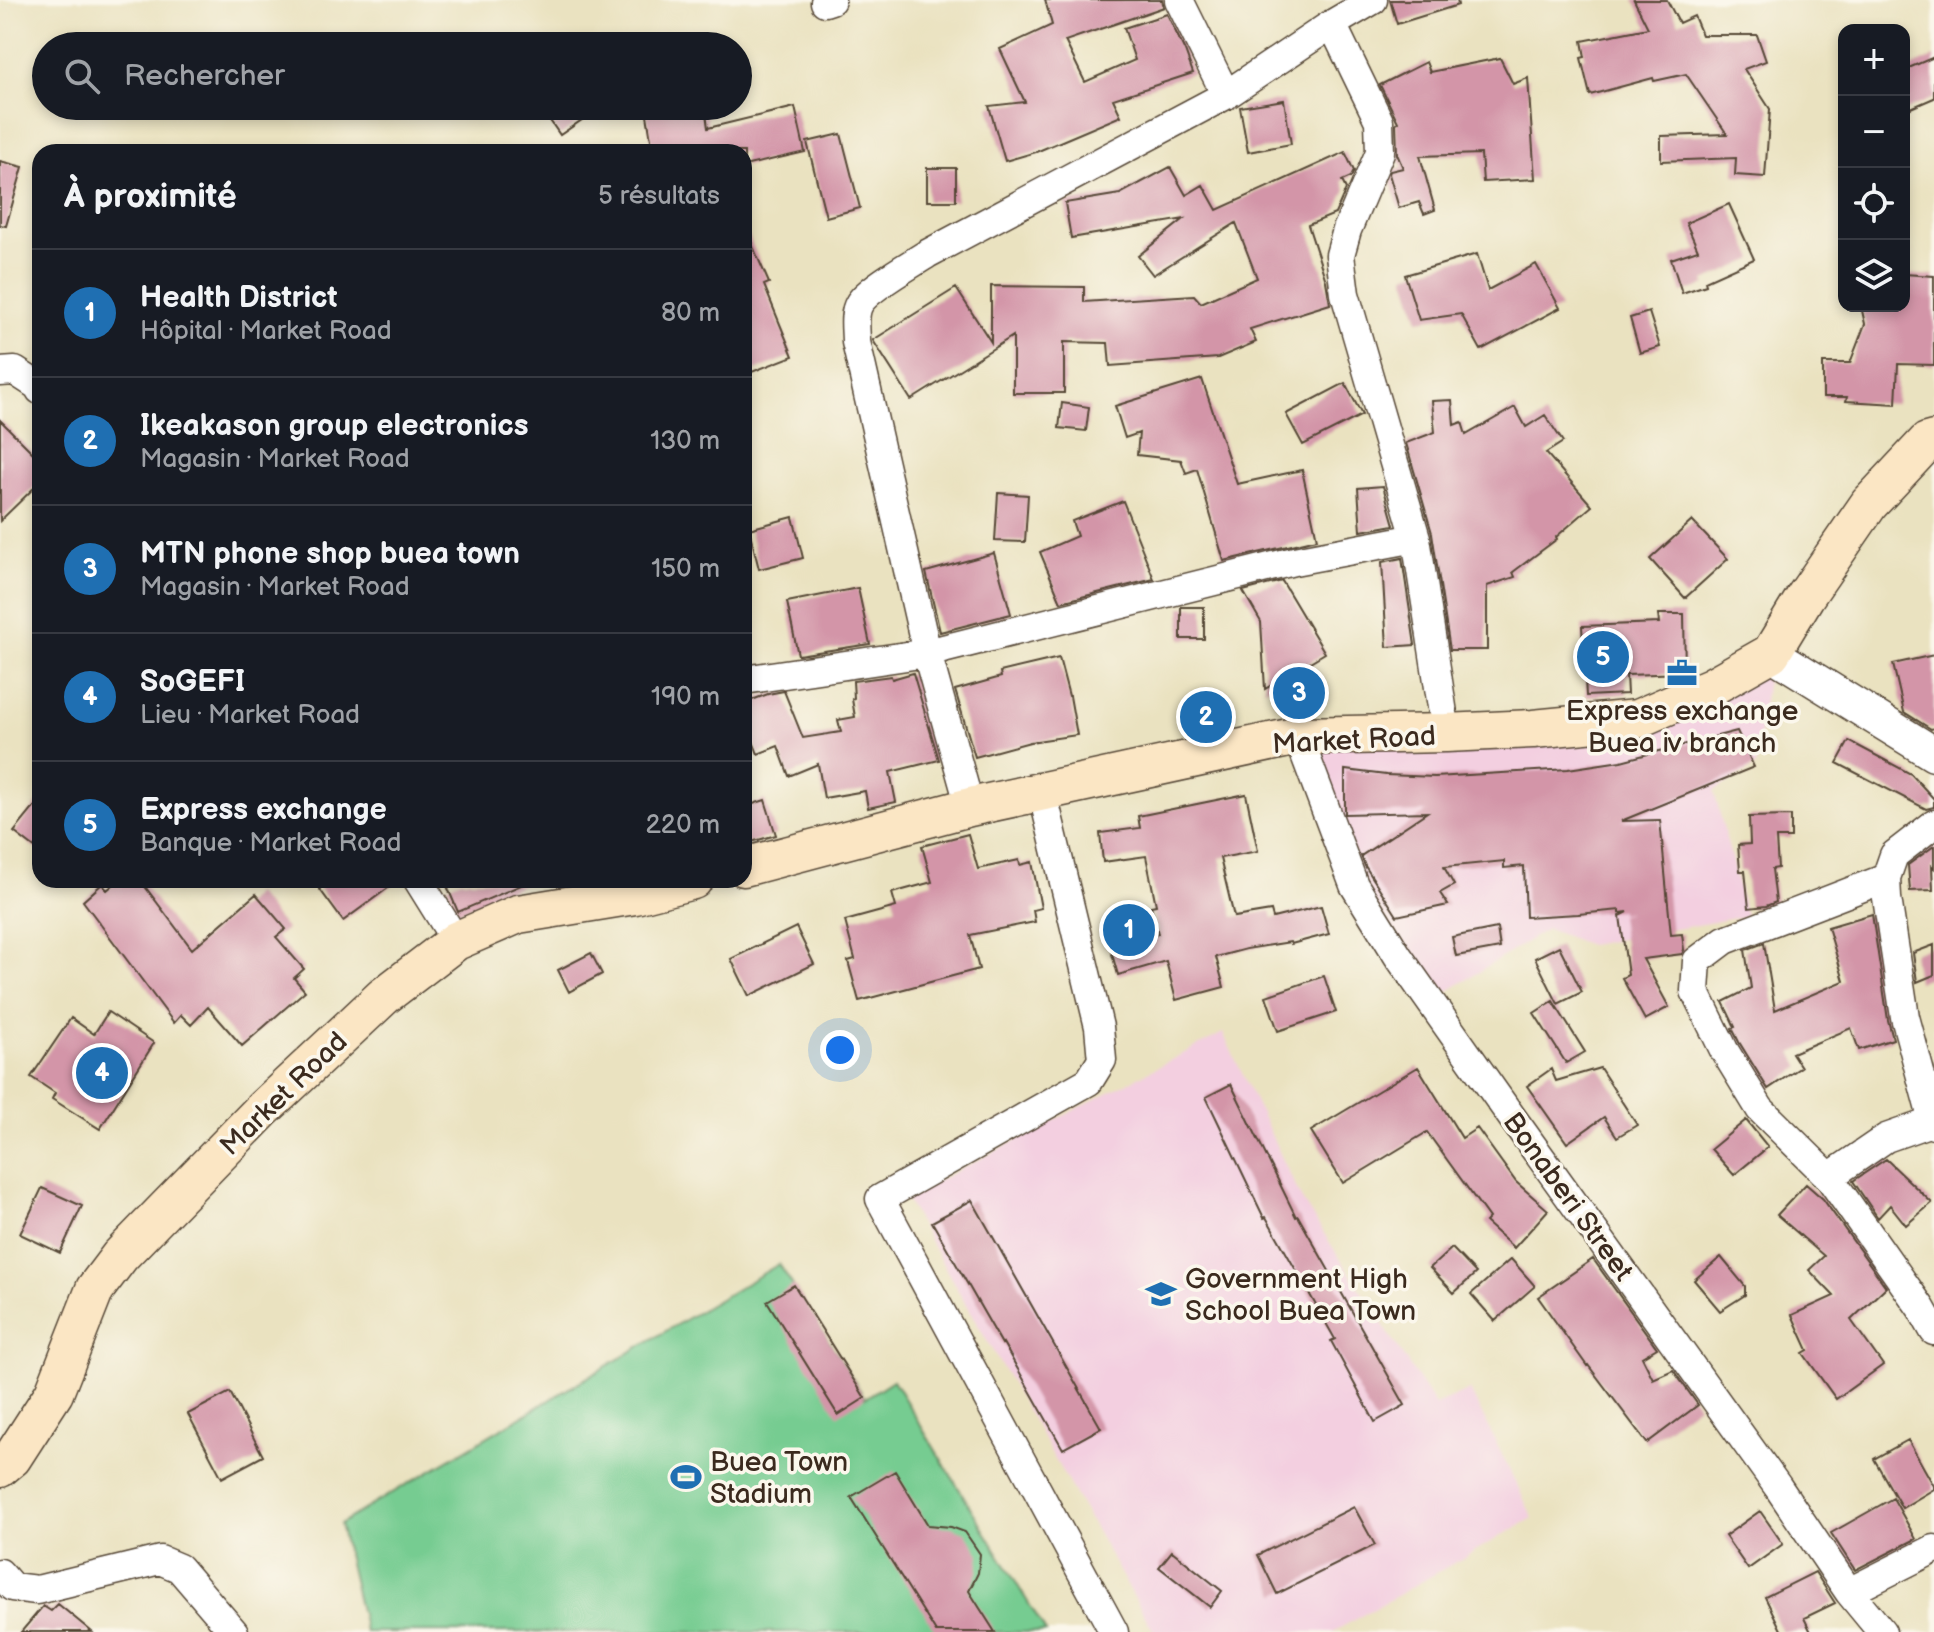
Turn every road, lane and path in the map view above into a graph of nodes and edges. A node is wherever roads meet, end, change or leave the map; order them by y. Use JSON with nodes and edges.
{"nodes":[{"id":1,"x":1179,"y":0,"type":"edge"},
{"id":2,"x":1373,"y":0,"type":"edge"},
{"id":3,"x":1332,"y":24,"type":"junction"},
{"id":4,"x":1226,"y":95,"type":"junction"},
{"id":5,"x":0,"y":372,"type":"edge"},
{"id":6,"x":32,"y":382,"type":"edge"},
{"id":7,"x":1934,"y":440,"type":"edge"},
{"id":8,"x":1416,"y":538,"type":"junction"},
{"id":9,"x":927,"y":653,"type":"junction"},
{"id":10,"x":1771,"y":653,"type":"junction"},
{"id":11,"x":752,"y":679,"type":"edge"},
{"id":12,"x":1446,"y":733,"type":"junction"},
{"id":13,"x":1298,"y":736,"type":"junction"},
{"id":14,"x":1934,"y":754,"type":"edge"},
{"id":15,"x":1042,"y":791,"type":"junction"},
{"id":16,"x":970,"y":807,"type":"junction"},
{"id":17,"x":1934,"y":824,"type":"edge"},
{"id":18,"x":752,"y":865,"type":"edge"},
{"id":19,"x":1886,"y":878,"type":"junction"},
{"id":20,"x":423,"y":888,"type":"edge"},
{"id":21,"x":662,"y":888,"type":"edge"},
{"id":22,"x":456,"y":941,"type":"junction"},
{"id":23,"x":1933,"y":1123,"type":"edge"},
{"id":24,"x":1829,"y":1177,"type":"junction"},
{"id":25,"x":1934,"y":1331,"type":"edge"},
{"id":26,"x":0,"y":1468,"type":"edge"},
{"id":27,"x":1934,"y":1549,"type":"edge"},
{"id":28,"x":4,"y":1587,"type":"edge"},
{"id":29,"x":1849,"y":1592,"type":"junction"},
{"id":30,"x":234,"y":1632,"type":"edge"},
{"id":31,"x":1114,"y":1632,"type":"edge"},
{"id":32,"x":1882,"y":1632,"type":"edge"}],
"edges":[{"from":1,"to":4,"type":"street"},
{"from":2,"to":3,"type":"street"},
{"from":3,"to":4,"type":"street"},
{"from":3,"to":8,"type":"street"},
{"from":4,"to":9,"type":"street"},
{"from":5,"to":6,"type":"street"},
{"from":7,"to":10,"type":"main road"},
{"from":8,"to":9,"type":"street"},
{"from":8,"to":12,"type":"street"},
{"from":9,"to":11,"type":"street"},
{"from":9,"to":16,"type":"street"},
{"from":10,"to":12,"type":"main road","name":"Market Road"},
{"from":10,"to":14,"type":"street"},
{"from":12,"to":13,"type":"main road","name":"Market Road"},
{"from":13,"to":15,"type":"main road","name":"Market Road"},
{"from":13,"to":29,"type":"street","name":"Bonaberi Street"},
{"from":15,"to":16,"type":"main road","name":"Market Road"},
{"from":15,"to":31,"type":"street"},
{"from":16,"to":18,"type":"main road","name":"Market Road"},
{"from":17,"to":19,"type":"street"},
{"from":19,"to":23,"type":"street"},
{"from":19,"to":24,"type":"street"},
{"from":20,"to":22,"type":"street"},
{"from":21,"to":22,"type":"main road","name":"Market Road"},
{"from":22,"to":26,"type":"main road","name":"Market Road"},
{"from":23,"to":24,"type":"street"},
{"from":24,"to":25,"type":"street"},
{"from":27,"to":29,"type":"street"},
{"from":28,"to":30,"type":"street"},
{"from":29,"to":32,"type":"street","name":"Bonaberi Street"}]}
